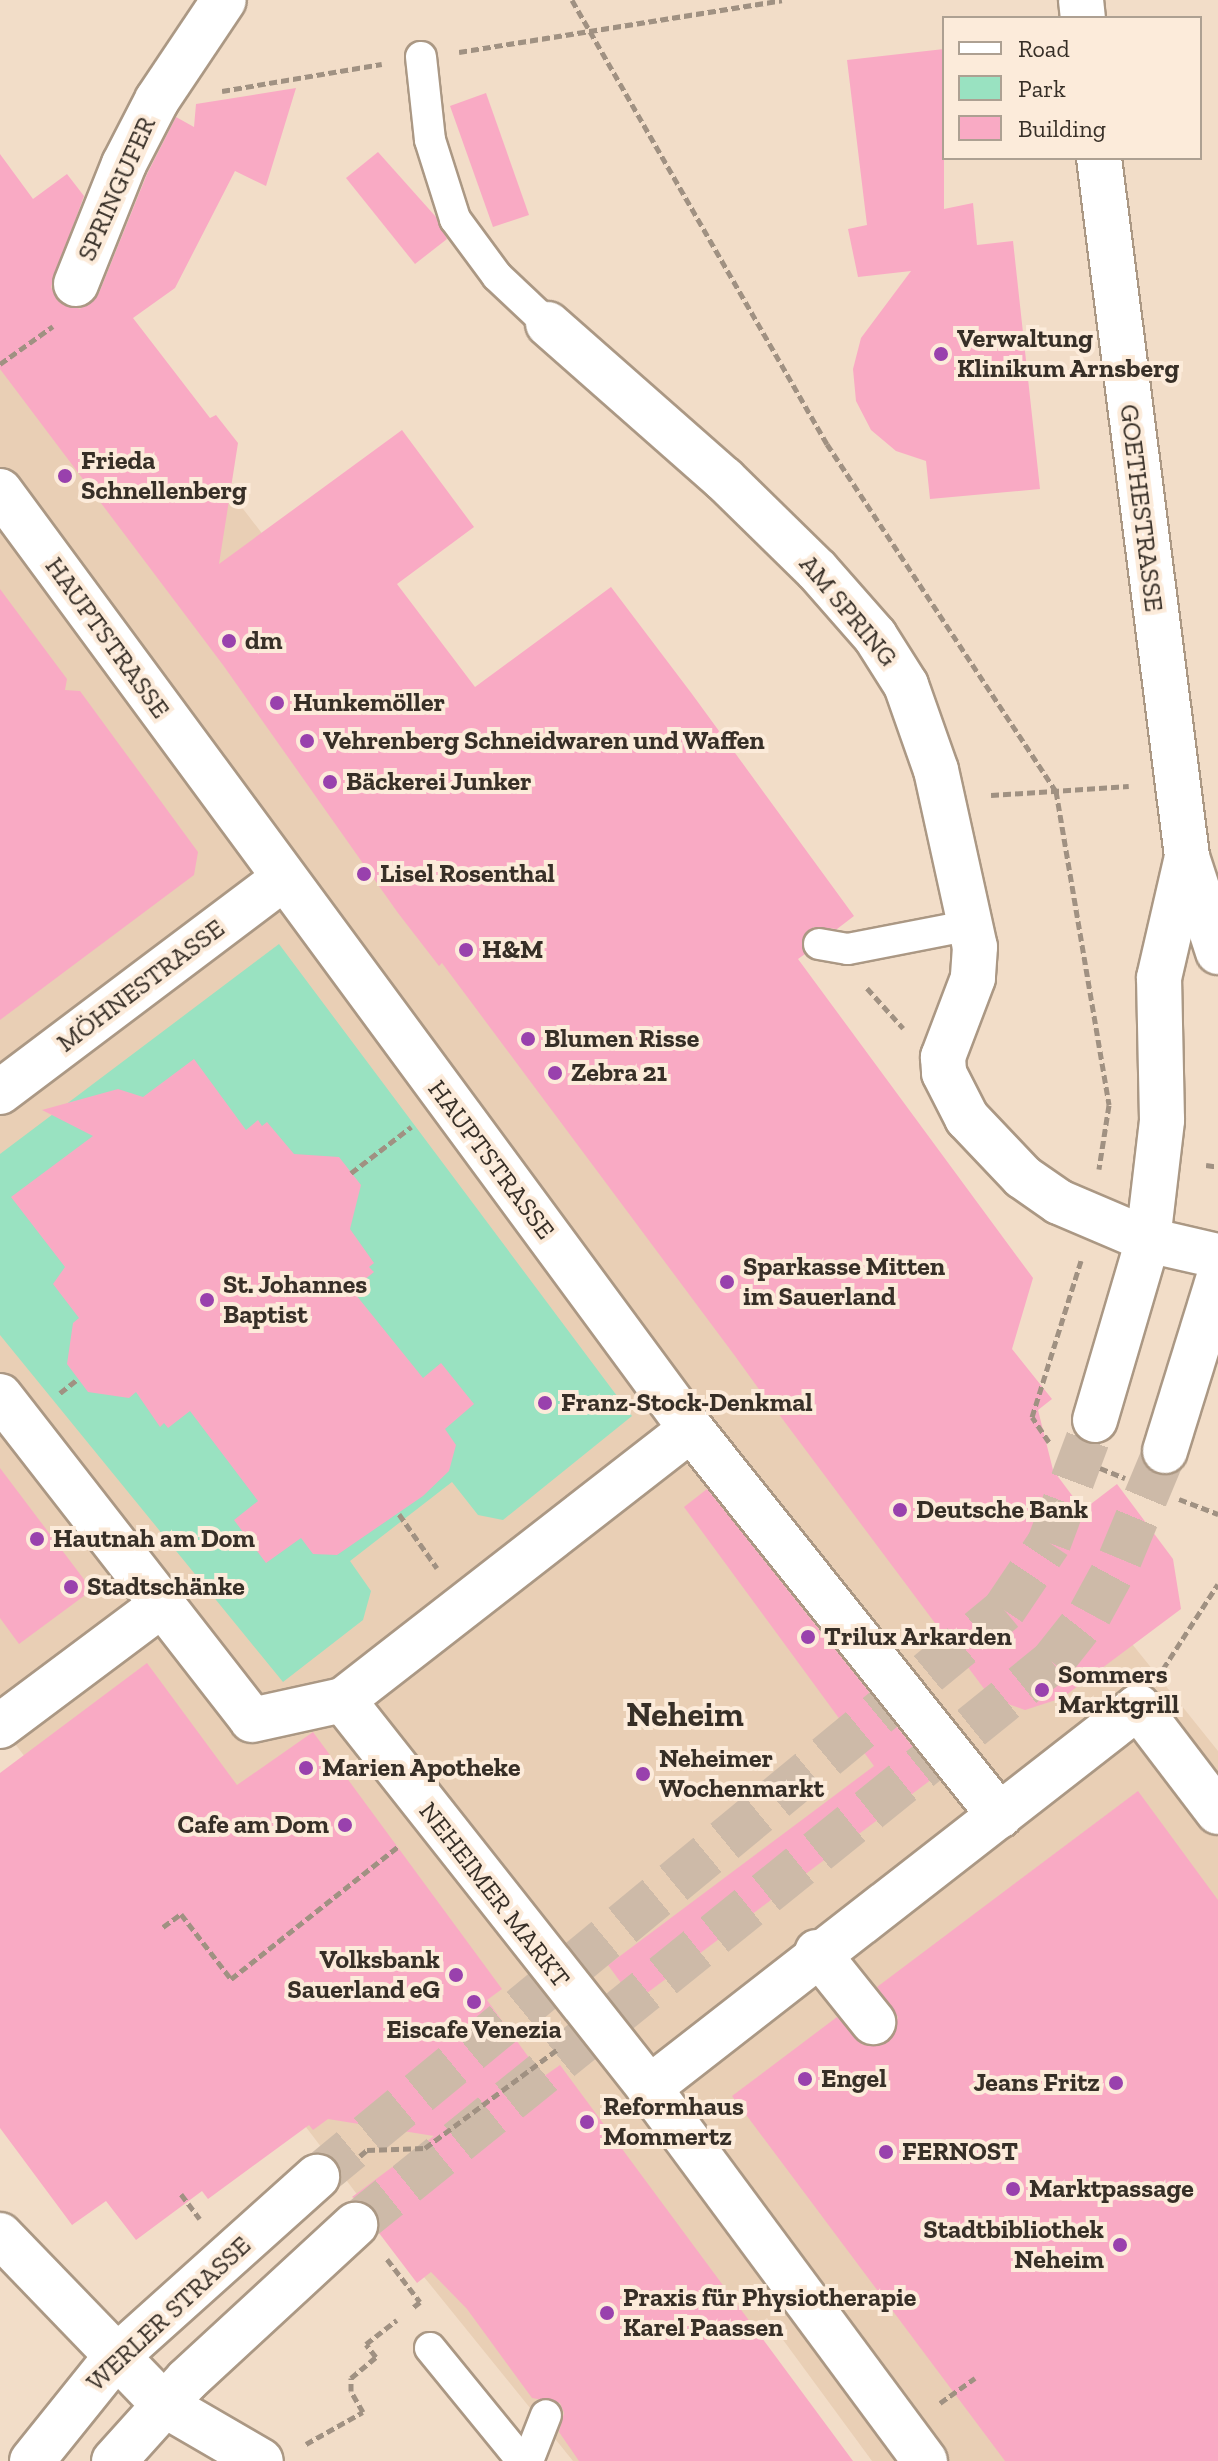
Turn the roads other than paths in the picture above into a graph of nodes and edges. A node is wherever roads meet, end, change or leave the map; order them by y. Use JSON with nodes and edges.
{"nodes":[{"id":1,"x":224,"y":0,"type":"edge"},
{"id":2,"x":421,"y":57,"type":"dead end"},
{"id":3,"x":1099,"y":160,"type":"edge"},
{"id":4,"x":76,"y":284,"type":"road end"},
{"id":5,"x":548,"y":324,"type":"joint"},
{"id":6,"x":0,"y":491,"type":"edge"},
{"id":7,"x":1202,"y":860,"type":"edge"},
{"id":8,"x":283,"y":879,"type":"junction"},
{"id":9,"x":971,"y":925,"type":"junction"},
{"id":10,"x":819,"y":944,"type":"dead end"},
{"id":11,"x":1218,"y":952,"type":"edge"},
{"id":12,"x":0,"y":1092,"type":"edge"},
{"id":13,"x":1148,"y":1240,"type":"junction"},
{"id":14,"x":1218,"y":1256,"type":"edge"},
{"id":15,"x":1218,"y":1280,"type":"edge"},
{"id":16,"x":0,"y":1396,"type":"edge"},
{"id":17,"x":1095,"y":1420,"type":"tunnel mouth"},
{"id":18,"x":691,"y":1429,"type":"junction"},
{"id":19,"x":1165,"y":1451,"type":"tunnel mouth"},
{"id":20,"x":162,"y":1605,"type":"junction"},
{"id":21,"x":343,"y":1700,"type":"junction"},
{"id":22,"x":0,"y":1726,"type":"edge"},
{"id":23,"x":1218,"y":1812,"type":"edge"},
{"id":24,"x":1000,"y":1816,"type":"junction"},
{"id":25,"x":817,"y":1952,"type":"junction"},
{"id":26,"x":873,"y":2022,"type":"dead end"},
{"id":27,"x":649,"y":2088,"type":"junction"},
{"id":28,"x":317,"y":2177,"type":"tunnel mouth"},
{"id":29,"x":355,"y":2225,"type":"tunnel mouth"},
{"id":30,"x":0,"y":2235,"type":"edge"},
{"id":31,"x":430,"y":2348,"type":"dead end"},
{"id":32,"x":114,"y":2359,"type":"junction"},
{"id":33,"x":163,"y":2404,"type":"junction"},
{"id":34,"x":546,"y":2415,"type":"dead end"},
{"id":35,"x":280,"y":2454,"type":"edge"},
{"id":36,"x":32,"y":2461,"type":"edge"},
{"id":37,"x":114,"y":2461,"type":"edge"},
{"id":38,"x":522,"y":2461,"type":"edge"},
{"id":39,"x":528,"y":2461,"type":"edge"},
{"id":40,"x":925,"y":2461,"type":"edge"}],
"edges":[{"from":1,"to":4,"type":"street","name":"SPRINGUFER"},
{"from":2,"to":5,"type":"lane","name":"AM SPRING"},
{"from":3,"to":7,"type":"street","name":"GOETHESTRASSE"},
{"from":5,"to":9,"type":"street","name":"AM SPRING"},
{"from":6,"to":8,"type":"street","name":"HAUPTSTRASSE"},
{"from":7,"to":11,"type":"street","name":"GOETHESTRASSE"},
{"from":7,"to":13,"type":"street","name":"GOETHESTRASSE"},
{"from":8,"to":12,"type":"street","name":"MÖHNESTRASSE"},
{"from":8,"to":18,"type":"street","name":"HAUPTSTRASSE"},
{"from":9,"to":10,"type":"lane"},
{"from":9,"to":13,"type":"street","name":"AM SPRING"},
{"from":13,"to":14,"type":"street","name":"AM SPRING"},
{"from":13,"to":17,"type":"street","name":"GOETHESTRASSE"},
{"from":15,"to":19,"type":"street"},
{"from":16,"to":20,"type":"street"},
{"from":18,"to":21,"type":"street"},
{"from":18,"to":24,"type":"street","name":"HAUPTSTRASSE"},
{"from":20,"to":21,"type":"street"},
{"from":20,"to":22,"type":"street"},
{"from":21,"to":27,"type":"street","name":"NEHEIMER MARKT"},
{"from":23,"to":24,"type":"street"},
{"from":24,"to":25,"type":"street"},
{"from":25,"to":26,"type":"street"},
{"from":25,"to":27,"type":"street"},
{"from":27,"to":40,"type":"street","name":"NEHEIMER MARKT"},
{"from":28,"to":32,"type":"street","name":"WERLER STRASSE"},
{"from":29,"to":33,"type":"street"},
{"from":30,"to":32,"type":"street"},
{"from":31,"to":38,"type":"lane"},
{"from":32,"to":33,"type":"street"},
{"from":32,"to":36,"type":"street","name":"WERLER STRASSE"},
{"from":33,"to":35,"type":"street"},
{"from":33,"to":37,"type":"street"},
{"from":34,"to":39,"type":"lane"}]}
